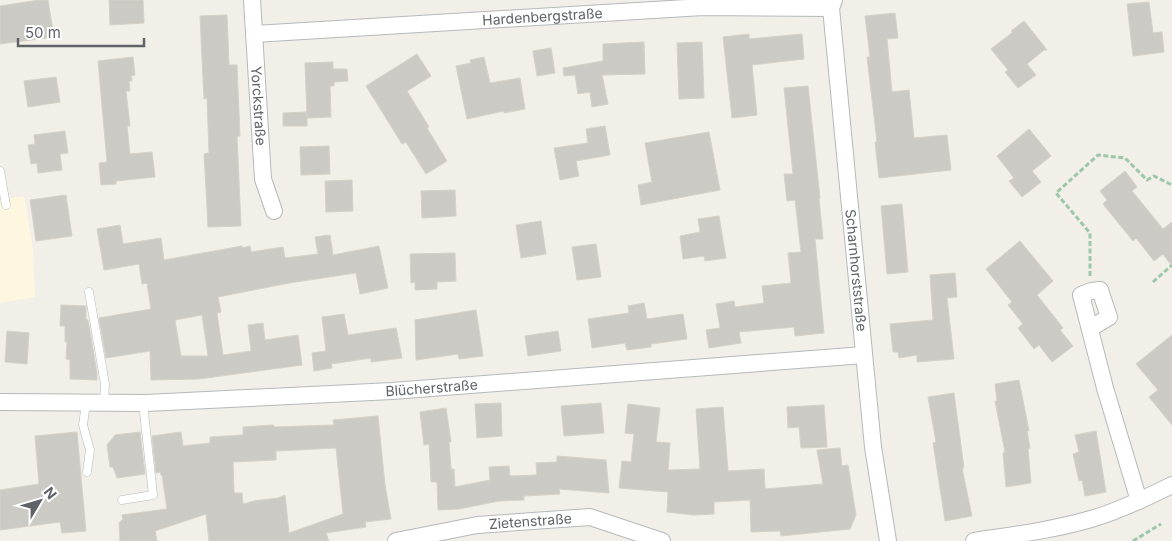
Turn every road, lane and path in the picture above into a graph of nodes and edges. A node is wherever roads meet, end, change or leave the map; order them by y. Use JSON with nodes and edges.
{"nodes":[{"id":1,"x":252,"y":0,"type":"edge"},
{"id":2,"x":833,"y":4,"type":"edge"},
{"id":3,"x":254,"y":34,"type":"junction"},
{"id":4,"x":0,"y":171,"type":"edge"},
{"id":5,"x":1172,"y":185,"type":"edge"},
{"id":6,"x":6,"y":205,"type":"dead end"},
{"id":7,"x":274,"y":211,"type":"dead end"},
{"id":8,"x":1172,"y":265,"type":"edge"},
{"id":9,"x":1153,"y":282,"type":"dead end"},
{"id":10,"x":1091,"y":291,"type":"joint"},
{"id":11,"x":89,"y":292,"type":"dead end"},
{"id":12,"x":864,"y":355,"type":"junction"},
{"id":13,"x":0,"y":402,"type":"edge"},
{"id":14,"x":86,"y":403,"type":"junction"},
{"id":15,"x":104,"y":403,"type":"junction"},
{"id":16,"x":143,"y":403,"type":"junction"},
{"id":17,"x":87,"y":472,"type":"dead end"},
{"id":18,"x":1172,"y":485,"type":"edge"},
{"id":19,"x":122,"y":500,"type":"dead end"},
{"id":20,"x":1140,"y":501,"type":"junction"},
{"id":21,"x":1161,"y":524,"type":"dead end"},
{"id":22,"x":396,"y":541,"type":"edge"},
{"id":23,"x":662,"y":541,"type":"edge"},
{"id":24,"x":888,"y":541,"type":"edge"},
{"id":25,"x":974,"y":541,"type":"edge"},
{"id":26,"x":1133,"y":541,"type":"edge"}],
"edges":[{"from":1,"to":3,"type":"street","name":"Yorckstraße"},
{"from":2,"to":3,"type":"street","name":"Hardenbergstraße"},
{"from":2,"to":12,"type":"street","name":"Scharnhorststraße"},
{"from":3,"to":7,"type":"street","name":"Yorckstraße"},
{"from":4,"to":6,"type":"lane"},
{"from":5,"to":10,"type":"path"},
{"from":8,"to":9,"type":"path"},
{"from":10,"to":20,"type":"street"},
{"from":11,"to":15,"type":"lane"},
{"from":12,"to":16,"type":"street","name":"Blücherstraße"},
{"from":12,"to":24,"type":"street","name":"Scharnhorststraße"},
{"from":13,"to":14,"type":"street","name":"Blücherstraße"},
{"from":14,"to":15,"type":"street","name":"Blücherstraße"},
{"from":14,"to":17,"type":"lane"},
{"from":15,"to":16,"type":"street","name":"Blücherstraße"},
{"from":16,"to":19,"type":"lane"},
{"from":18,"to":20,"type":"street"},
{"from":20,"to":25,"type":"street"},
{"from":21,"to":26,"type":"path"},
{"from":22,"to":23,"type":"street","name":"Zietenstraße"}]}
